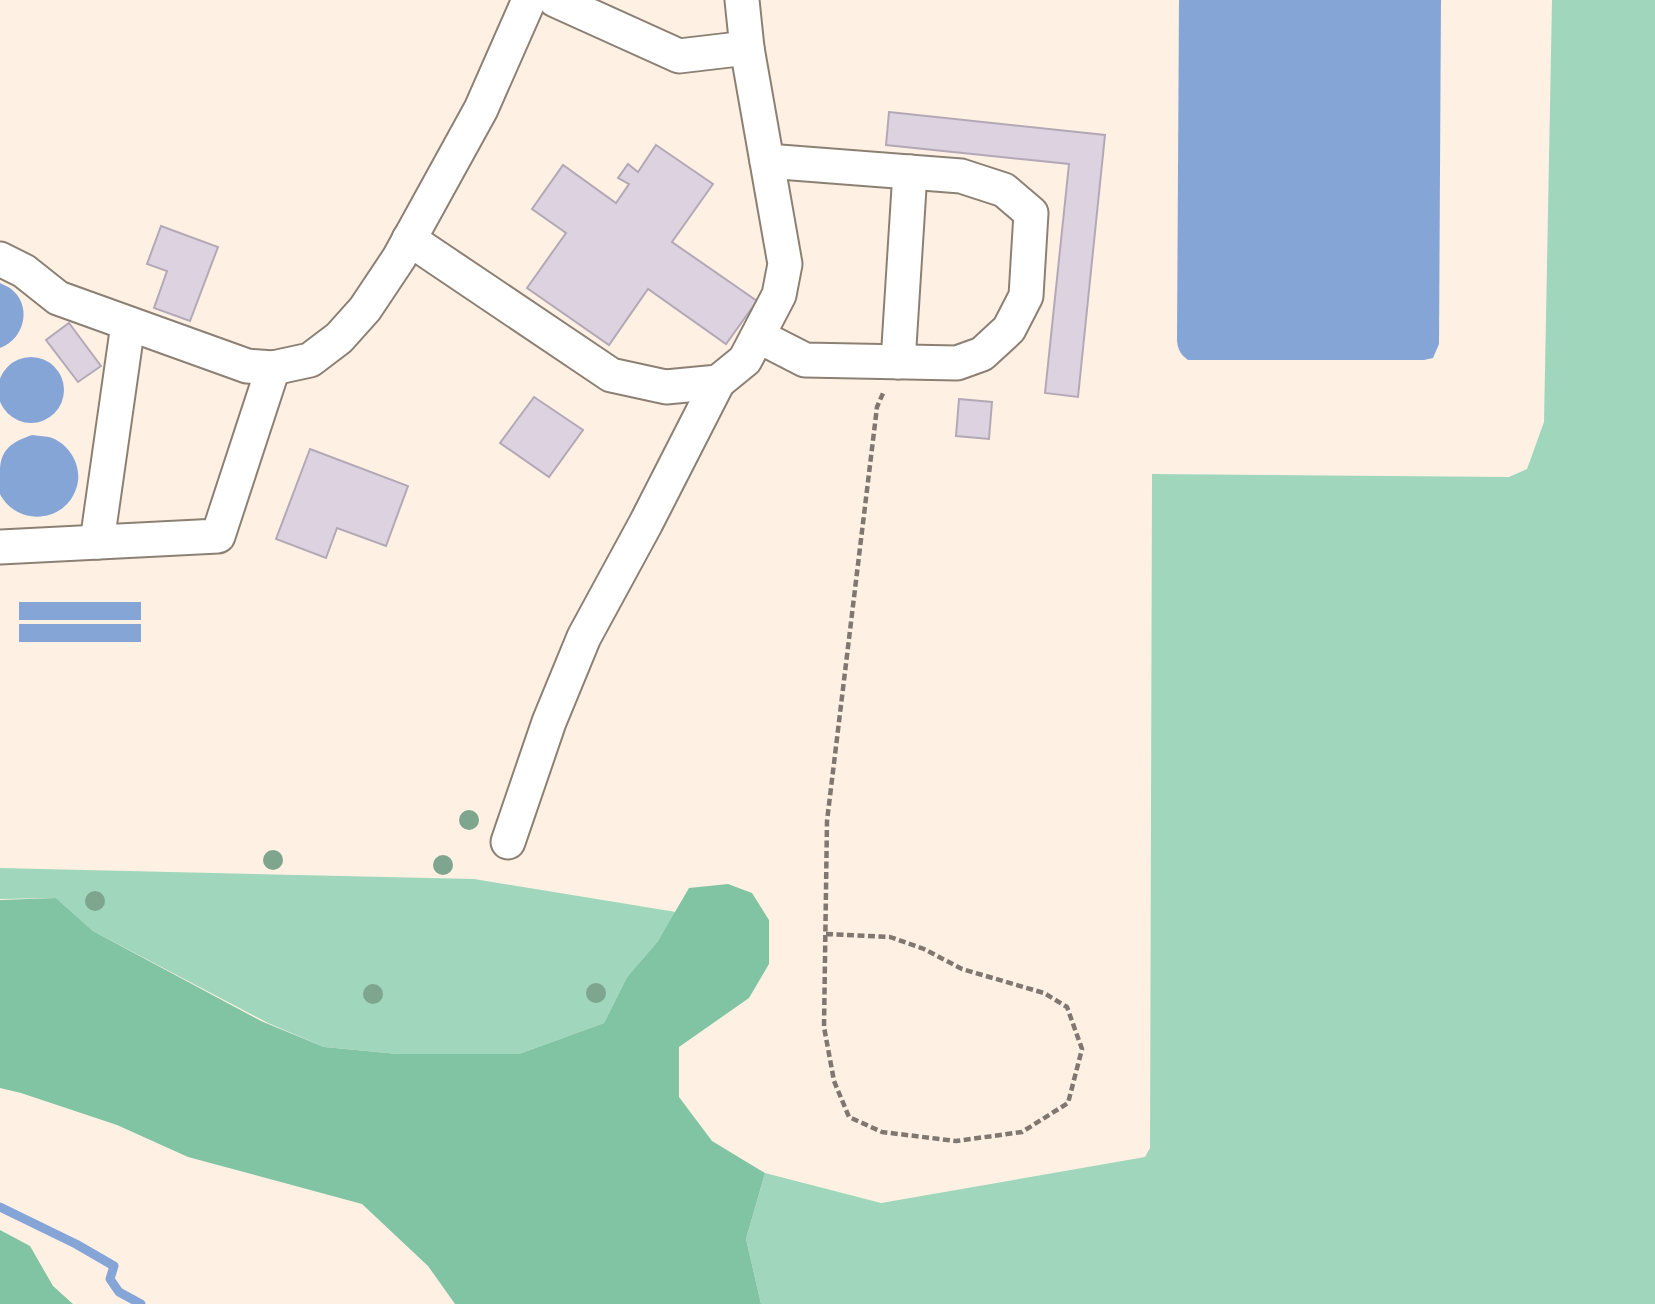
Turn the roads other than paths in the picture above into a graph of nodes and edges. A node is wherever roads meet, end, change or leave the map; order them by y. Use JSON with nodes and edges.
{"nodes":[{"id":1,"x":530,"y":0,"type":"edge"},
{"id":2,"x":555,"y":0,"type":"edge"},
{"id":3,"x":742,"y":0,"type":"edge"},
{"id":4,"x":747,"y":48,"type":"junction"},
{"id":5,"x":767,"y":161,"type":"junction"},
{"id":6,"x":910,"y":172,"type":"junction"},
{"id":7,"x":409,"y":239,"type":"junction"},
{"id":8,"x":0,"y":259,"type":"edge"},
{"id":9,"x":128,"y":324,"type":"junction"},
{"id":10,"x":758,"y":336,"type":"junction"},
{"id":11,"x":898,"y":362,"type":"junction"},
{"id":12,"x":274,"y":368,"type":"junction"},
{"id":13,"x":718,"y":382,"type":"junction"},
{"id":14,"x":97,"y":542,"type":"junction"},
{"id":15,"x":0,"y":547,"type":"edge"},
{"id":16,"x":508,"y":842,"type":"dead end"}],
"edges":[{"from":1,"to":7,"type":"lane"},
{"from":2,"to":4,"type":"lane"},
{"from":3,"to":4,"type":"lane"},
{"from":4,"to":5,"type":"lane"},
{"from":5,"to":6,"type":"lane"},
{"from":5,"to":10,"type":"lane"},
{"from":6,"to":11,"type":"lane"},
{"from":6,"to":11,"type":"lane"},
{"from":7,"to":12,"type":"lane"},
{"from":7,"to":13,"type":"lane"},
{"from":8,"to":9,"type":"lane"},
{"from":9,"to":12,"type":"lane"},
{"from":9,"to":14,"type":"lane"},
{"from":10,"to":11,"type":"lane"},
{"from":10,"to":13,"type":"lane"},
{"from":12,"to":14,"type":"lane"},
{"from":13,"to":16,"type":"lane"},
{"from":14,"to":15,"type":"lane"}]}
